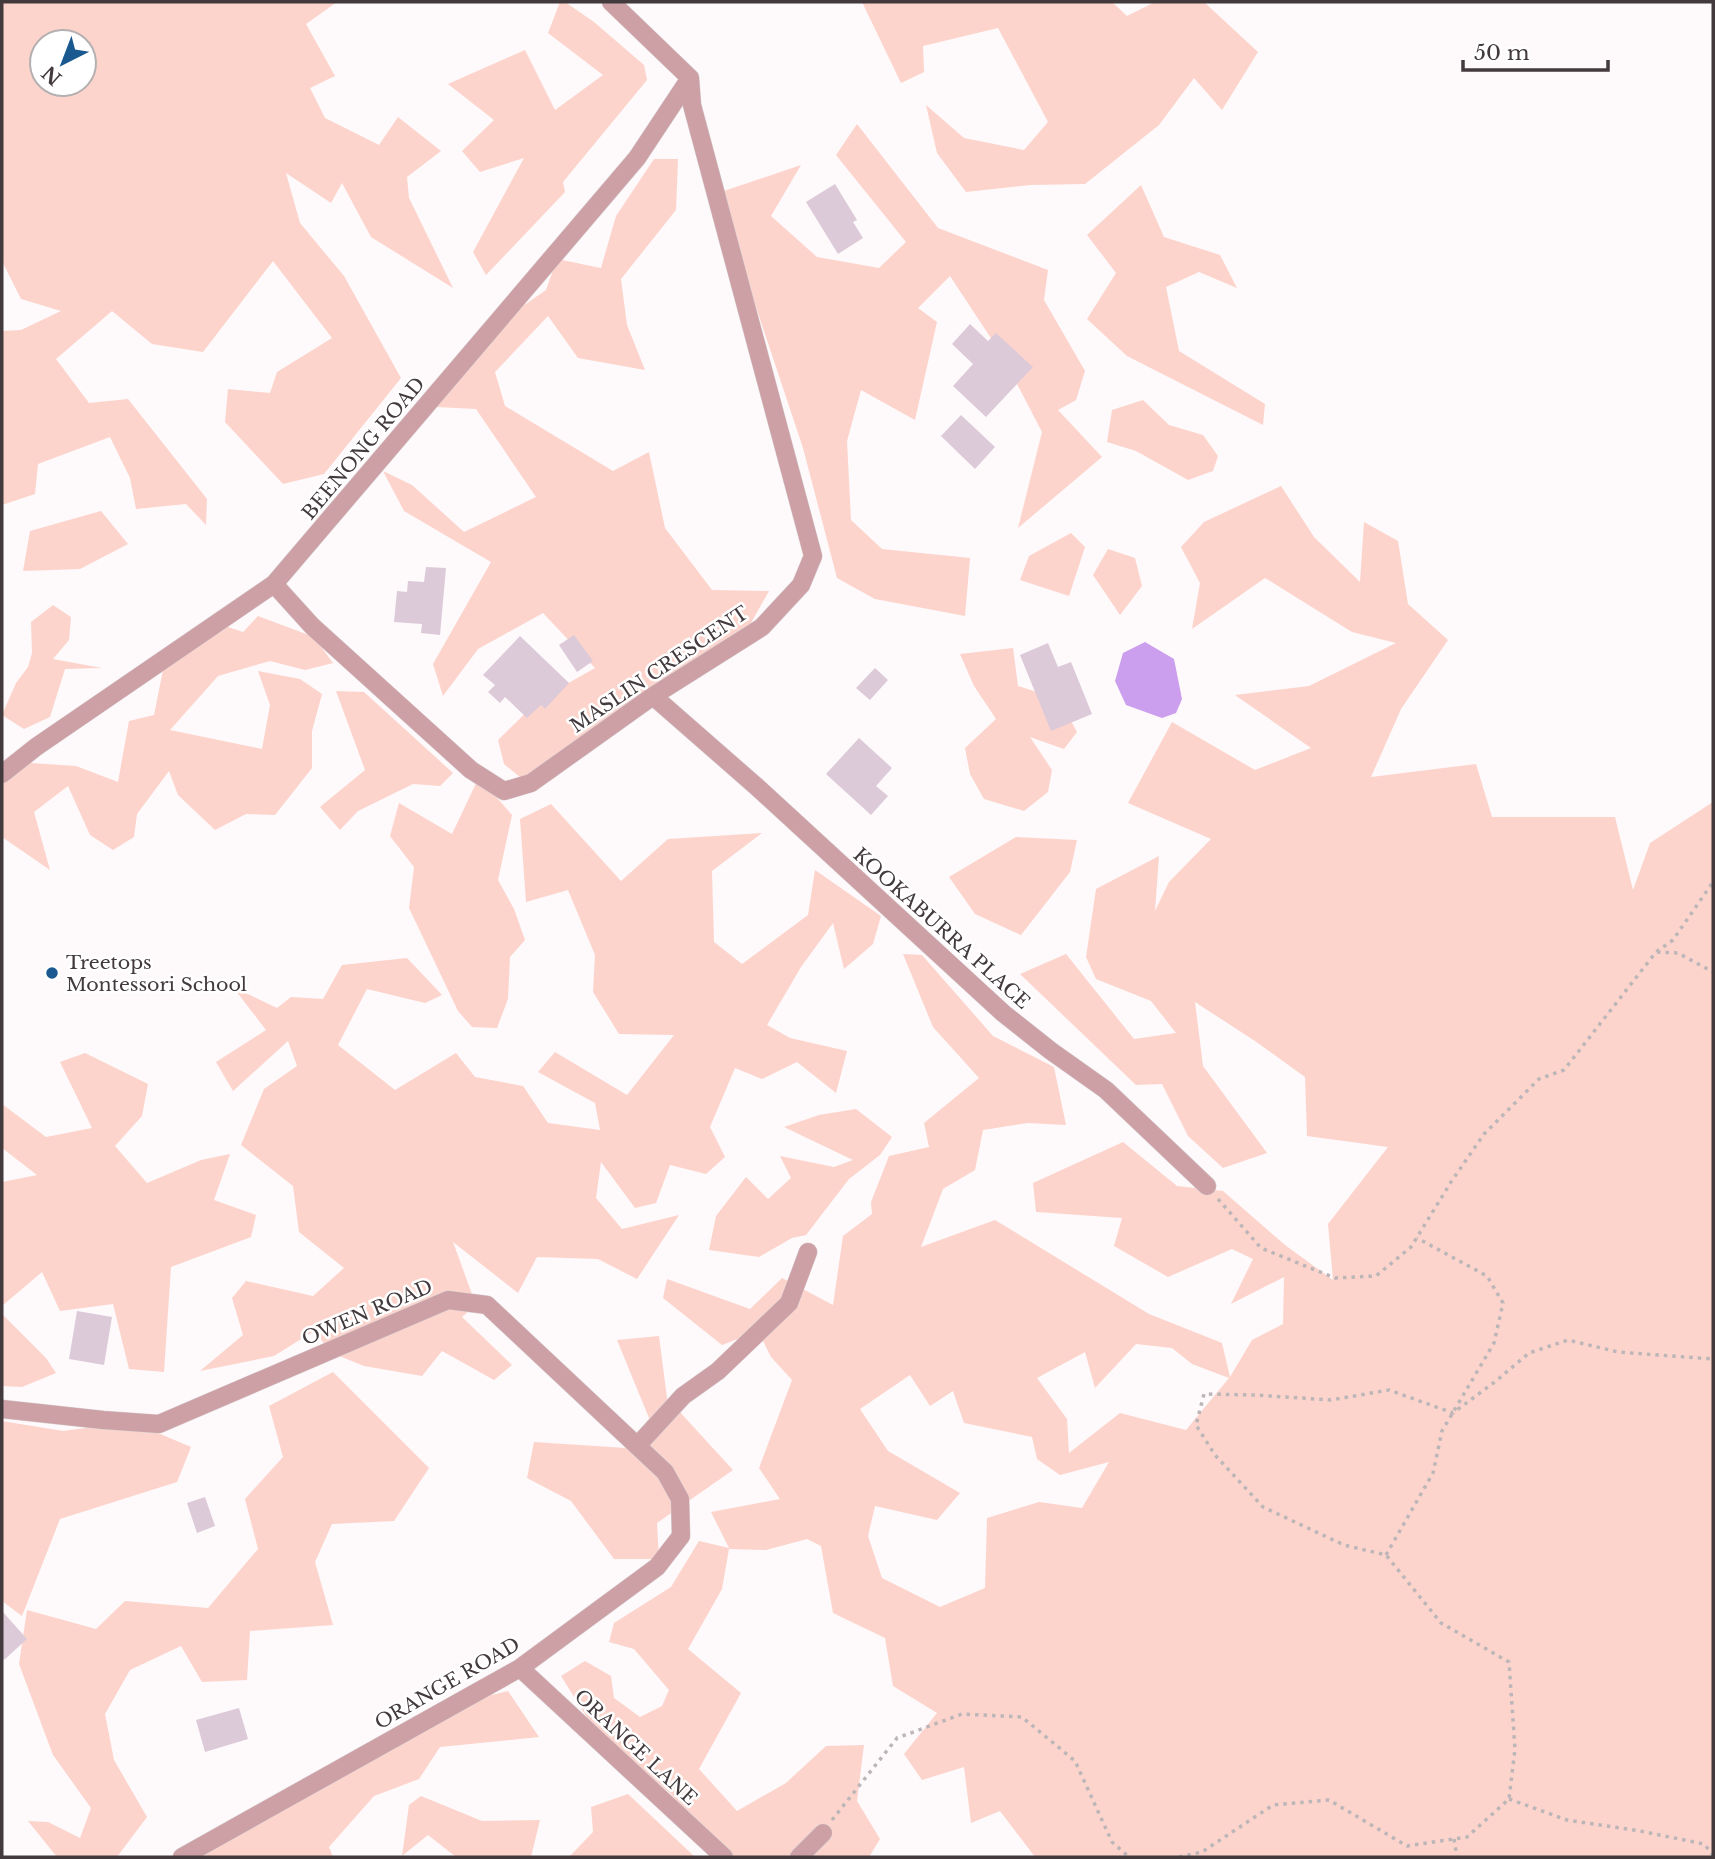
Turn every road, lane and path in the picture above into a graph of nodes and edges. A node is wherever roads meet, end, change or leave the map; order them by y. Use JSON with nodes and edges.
{"nodes":[{"id":1,"x":611,"y":2,"type":"edge"},
{"id":2,"x":690,"y":78,"type":"junction"},
{"id":3,"x":274,"y":584,"type":"junction"},
{"id":4,"x":653,"y":696,"type":"junction"},
{"id":5,"x":2,"y":774,"type":"edge"},
{"id":6,"x":1713,"y":882,"type":"edge"},
{"id":7,"x":1656,"y":952,"type":"junction"},
{"id":8,"x":1713,"y":972,"type":"edge"},
{"id":9,"x":1207,"y":1186,"type":"joint"},
{"id":10,"x":1417,"y":1238,"type":"junction"},
{"id":11,"x":808,"y":1252,"type":"dead end"},
{"id":12,"x":1713,"y":1359,"type":"edge"},
{"id":13,"x":2,"y":1409,"type":"edge"},
{"id":14,"x":1453,"y":1413,"type":"junction"},
{"id":15,"x":637,"y":1446,"type":"junction"},
{"id":16,"x":680,"y":1499,"type":"joint"},
{"id":17,"x":1386,"y":1555,"type":"junction"},
{"id":18,"x":520,"y":1668,"type":"junction"},
{"id":19,"x":1509,"y":1799,"type":"junction"},
{"id":20,"x":823,"y":1833,"type":"joint"},
{"id":21,"x":1454,"y":1839,"type":"junction"},
{"id":22,"x":1713,"y":1855,"type":"edge"},
{"id":23,"x":182,"y":1857,"type":"edge"},
{"id":24,"x":724,"y":1857,"type":"edge"},
{"id":25,"x":799,"y":1857,"type":"edge"},
{"id":26,"x":1129,"y":1857,"type":"edge"},
{"id":27,"x":1179,"y":1857,"type":"edge"},
{"id":28,"x":1457,"y":1857,"type":"edge"}],
"edges":[{"from":1,"to":2,"type":"street"},
{"from":2,"to":3,"type":"street","name":"BEENONG ROAD"},
{"from":2,"to":4,"type":"street","name":"MASLIN CRESCENT"},
{"from":3,"to":4,"type":"street","name":"MASLIN CRESCENT"},
{"from":3,"to":5,"type":"street","name":"BEENONG ROAD"},
{"from":4,"to":9,"type":"street","name":"KOOKABURRA PLACE"},
{"from":6,"to":7,"type":"path"},
{"from":7,"to":8,"type":"path"},
{"from":7,"to":10,"type":"path"},
{"from":9,"to":10,"type":"path"},
{"from":10,"to":14,"type":"path"},
{"from":11,"to":15,"type":"street"},
{"from":12,"to":14,"type":"path"},
{"from":13,"to":15,"type":"street","name":"OWEN ROAD"},
{"from":14,"to":17,"type":"path"},
{"from":14,"to":17,"type":"path"},
{"from":15,"to":16,"type":"street","name":"OWEN ROAD"},
{"from":16,"to":18,"type":"street","name":"ORANGE ROAD"},
{"from":17,"to":19,"type":"path"},
{"from":18,"to":23,"type":"street","name":"ORANGE ROAD"},
{"from":18,"to":24,"type":"street","name":"ORANGE LANE"},
{"from":19,"to":21,"type":"path"},
{"from":19,"to":22,"type":"path"},
{"from":20,"to":25,"type":"street"},
{"from":20,"to":26,"type":"path"},
{"from":21,"to":27,"type":"path"},
{"from":21,"to":28,"type":"path"}]}
